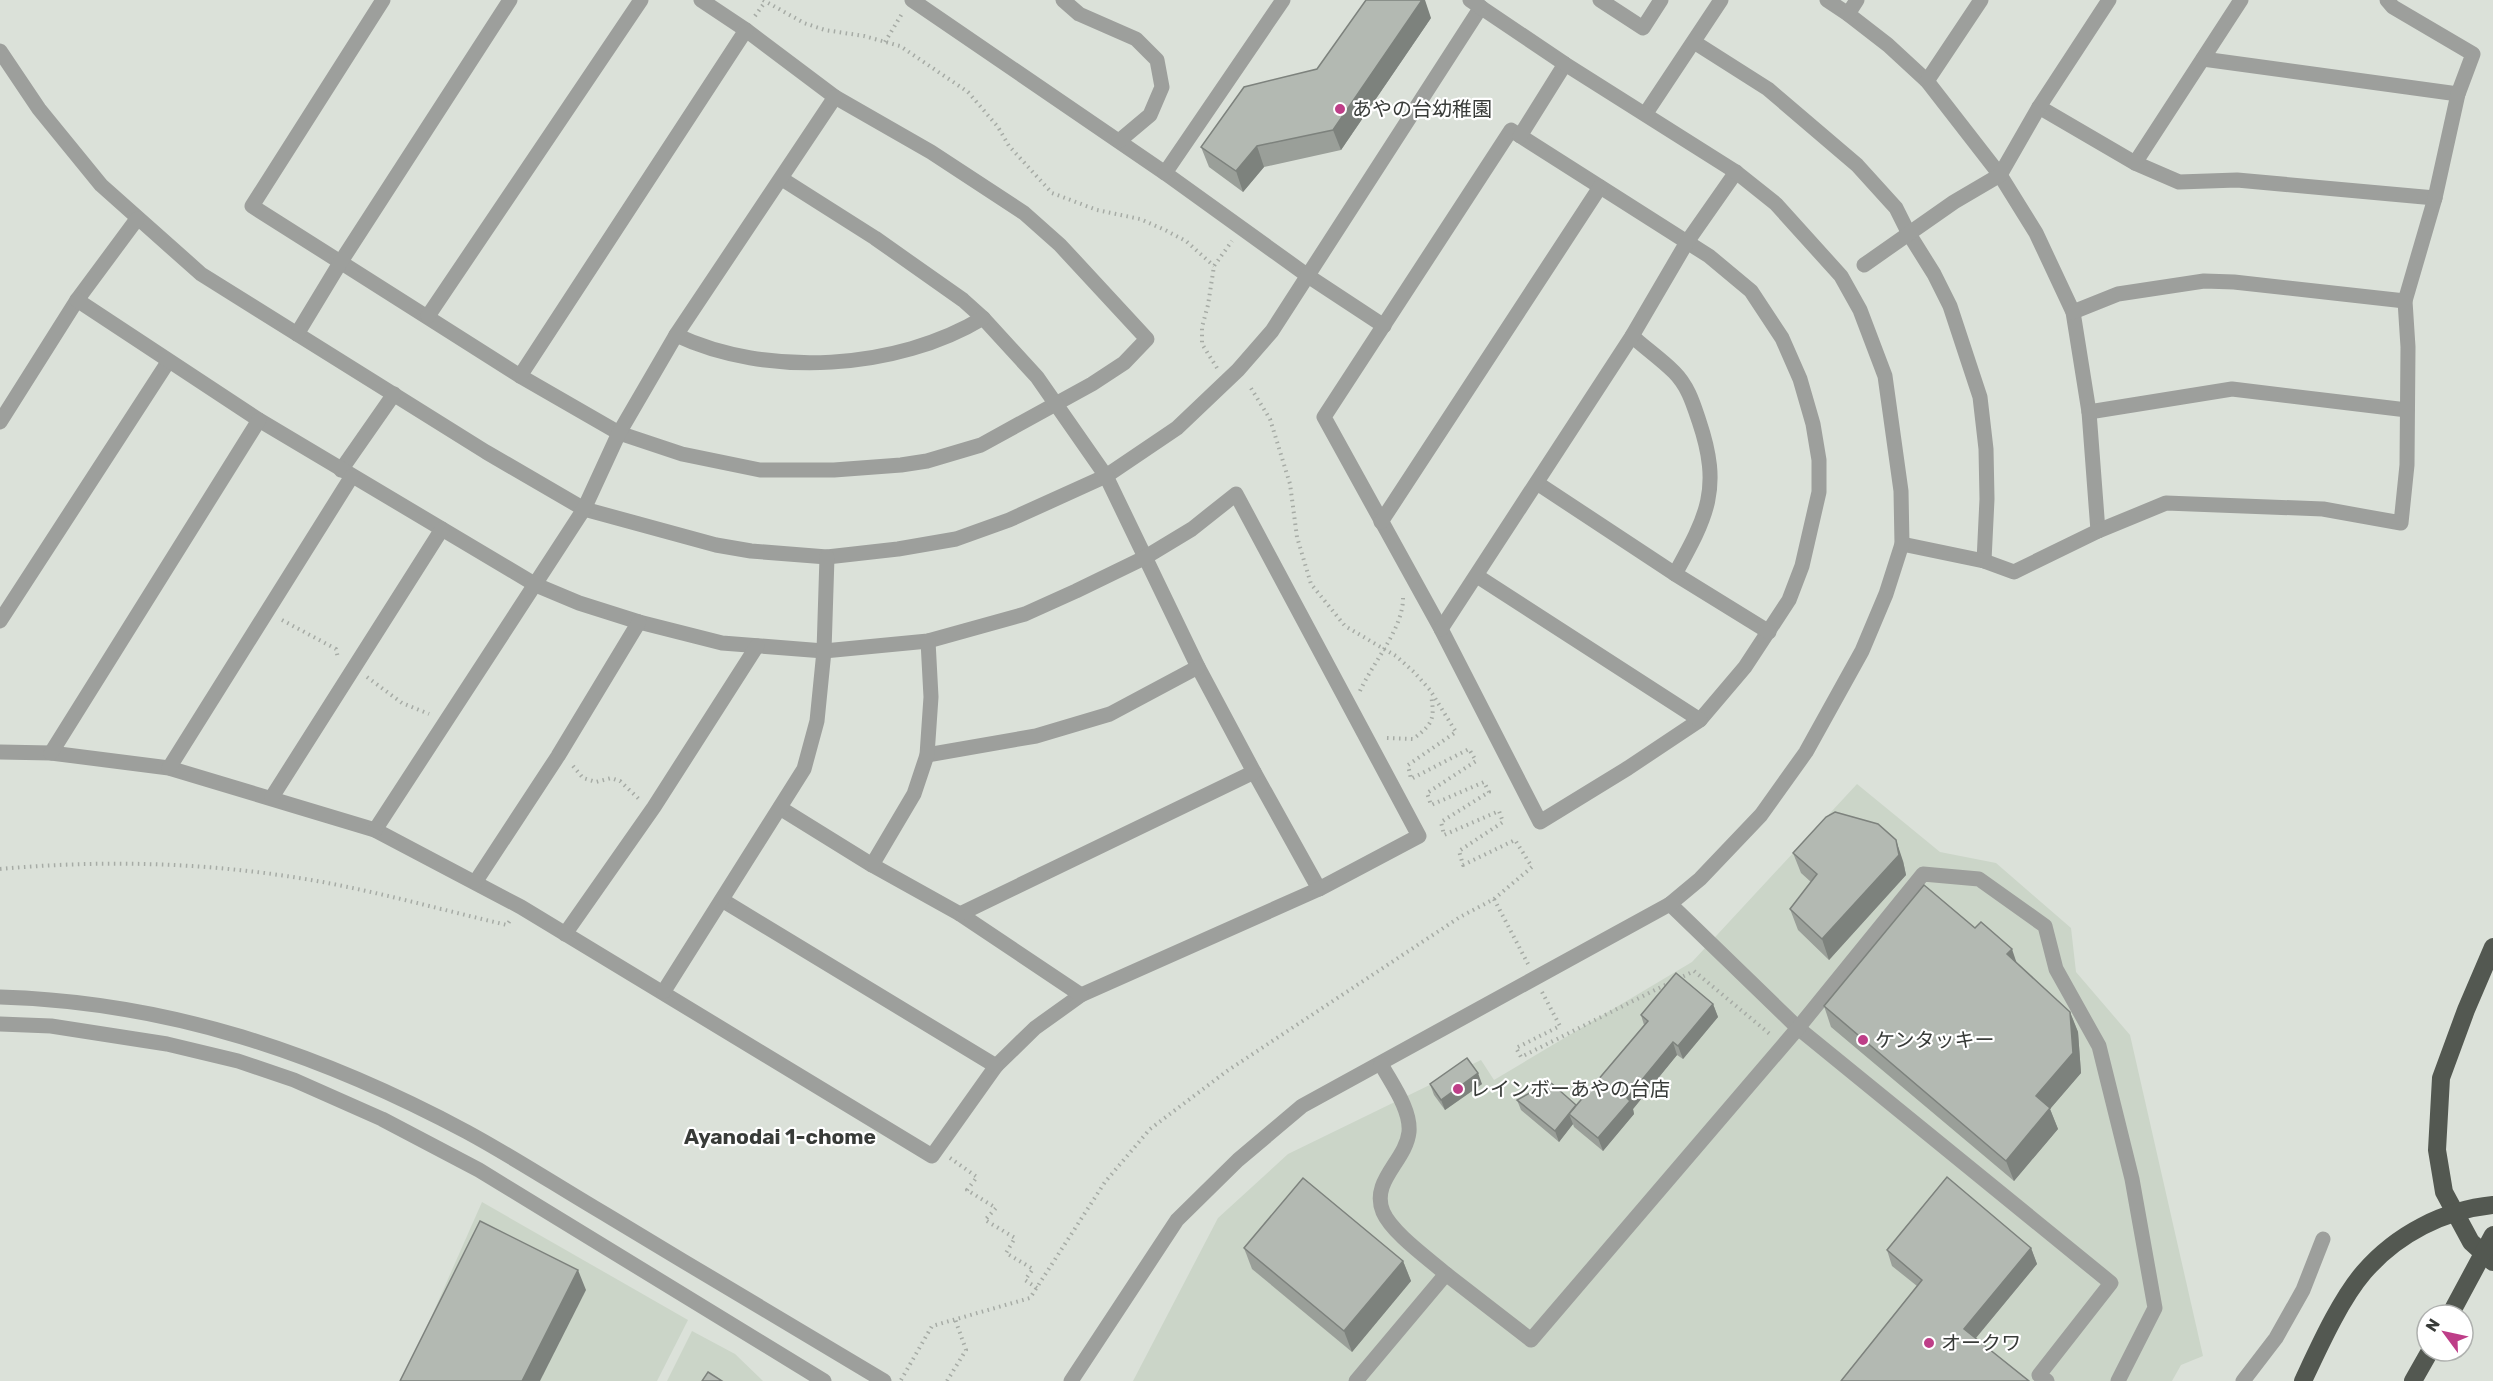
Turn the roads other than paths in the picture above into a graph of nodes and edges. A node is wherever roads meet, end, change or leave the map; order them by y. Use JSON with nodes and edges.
{"nodes":[{"id":1,"x":383,"y":0,"type":"edge"},
{"id":2,"x":510,"y":0,"type":"edge"},
{"id":3,"x":641,"y":0,"type":"edge"},
{"id":4,"x":701,"y":0,"type":"edge"},
{"id":5,"x":912,"y":0,"type":"edge"},
{"id":6,"x":1063,"y":0,"type":"edge"},
{"id":7,"x":1283,"y":0,"type":"edge"},
{"id":8,"x":1600,"y":0,"type":"edge"},
{"id":9,"x":1661,"y":0,"type":"edge"},
{"id":10,"x":1721,"y":0,"type":"edge"},
{"id":11,"x":1827,"y":0,"type":"edge"},
{"id":12,"x":1857,"y":0,"type":"edge"},
{"id":13,"x":1981,"y":0,"type":"edge"},
{"id":14,"x":2109,"y":0,"type":"edge"},
{"id":15,"x":2241,"y":0,"type":"edge"},
{"id":16,"x":2387,"y":0,"type":"edge"},
{"id":17,"x":1475,"y":4,"type":"edge"},
{"id":18,"x":1848,"y":14,"type":"junction"},
{"id":19,"x":746,"y":30,"type":"junction"},
{"id":20,"x":1694,"y":42,"type":"junction"},
{"id":21,"x":0,"y":51,"type":"edge"},
{"id":22,"x":2203,"y":58,"type":"junction"},
{"id":23,"x":1565,"y":64,"type":"junction"},
{"id":24,"x":1927,"y":81,"type":"junction"},
{"id":25,"x":2458,"y":94,"type":"junction"},
{"id":26,"x":836,"y":97,"type":"junction"},
{"id":27,"x":2039,"y":107,"type":"junction"},
{"id":28,"x":1646,"y":113,"type":"junction"},
{"id":29,"x":1520,"y":136,"type":"junction"},
{"id":30,"x":1119,"y":141,"type":"junction"},
{"id":31,"x":2135,"y":163,"type":"junction"},
{"id":32,"x":1165,"y":172,"type":"junction"},
{"id":33,"x":1736,"y":172,"type":"junction"},
{"id":34,"x":2000,"y":175,"type":"junction"},
{"id":35,"x":782,"y":179,"type":"junction"},
{"id":36,"x":1600,"y":187,"type":"junction"},
{"id":37,"x":2435,"y":198,"type":"junction"},
{"id":38,"x":137,"y":219,"type":"junction"},
{"id":39,"x":1909,"y":234,"type":"junction"},
{"id":40,"x":1688,"y":242,"type":"junction"},
{"id":41,"x":340,"y":263,"type":"junction"},
{"id":42,"x":1864,"y":264,"type":"dead end"},
{"id":43,"x":1308,"y":276,"type":"junction"},
{"id":44,"x":77,"y":300,"type":"junction"},
{"id":45,"x":2405,"y":301,"type":"junction"},
{"id":46,"x":2073,"y":312,"type":"junction"},
{"id":47,"x":428,"y":316,"type":"junction"},
{"id":48,"x":983,"y":318,"type":"junction"},
{"id":49,"x":1384,"y":326,"type":"junction"},
{"id":50,"x":297,"y":334,"type":"junction"},
{"id":51,"x":676,"y":335,"type":"junction"},
{"id":52,"x":1632,"y":336,"type":"junction"},
{"id":53,"x":168,"y":362,"type":"junction"},
{"id":54,"x":520,"y":376,"type":"junction"},
{"id":55,"x":394,"y":394,"type":"junction"},
{"id":56,"x":1058,"y":405,"type":"junction"},
{"id":57,"x":2407,"y":410,"type":"junction"},
{"id":58,"x":2089,"y":411,"type":"junction"},
{"id":59,"x":259,"y":420,"type":"junction"},
{"id":60,"x":0,"y":422,"type":"edge"},
{"id":61,"x":619,"y":433,"type":"junction"},
{"id":62,"x":347,"y":473,"type":"junction"},
{"id":63,"x":1106,"y":476,"type":"junction"},
{"id":64,"x":1537,"y":483,"type":"junction"},
{"id":65,"x":584,"y":509,"type":"junction"},
{"id":66,"x":1381,"y":522,"type":"junction"},
{"id":67,"x":442,"y":529,"type":"junction"},
{"id":68,"x":2098,"y":531,"type":"junction"},
{"id":69,"x":1902,"y":544,"type":"junction"},
{"id":70,"x":827,"y":557,"type":"junction"},
{"id":71,"x":1144,"y":558,"type":"junction"},
{"id":72,"x":1984,"y":561,"type":"junction"},
{"id":73,"x":1675,"y":574,"type":"junction"},
{"id":74,"x":1477,"y":576,"type":"junction"},
{"id":75,"x":536,"y":585,"type":"junction"},
{"id":76,"x":0,"y":621,"type":"edge"},
{"id":77,"x":639,"y":622,"type":"junction"},
{"id":78,"x":1441,"y":629,"type":"junction"},
{"id":79,"x":1769,"y":632,"type":"junction"},
{"id":80,"x":928,"y":641,"type":"junction"},
{"id":81,"x":757,"y":646,"type":"junction"},
{"id":82,"x":824,"y":651,"type":"junction"},
{"id":83,"x":1198,"y":667,"type":"junction"},
{"id":84,"x":1700,"y":720,"type":"junction"},
{"id":85,"x":0,"y":752,"type":"edge"},
{"id":86,"x":51,"y":753,"type":"junction"},
{"id":87,"x":927,"y":755,"type":"junction"},
{"id":88,"x":169,"y":768,"type":"junction"},
{"id":89,"x":1254,"y":772,"type":"junction"},
{"id":90,"x":272,"y":797,"type":"junction"},
{"id":91,"x":780,"y":808,"type":"junction"},
{"id":92,"x":375,"y":830,"type":"junction"},
{"id":93,"x":872,"y":865,"type":"junction"},
{"id":94,"x":476,"y":881,"type":"junction"},
{"id":95,"x":1319,"y":889,"type":"junction"},
{"id":96,"x":722,"y":900,"type":"junction"},
{"id":97,"x":1670,"y":904,"type":"junction"},
{"id":98,"x":960,"y":914,"type":"junction"},
{"id":99,"x":565,"y":934,"type":"junction"},
{"id":100,"x":2493,"y":947,"type":"edge"},
{"id":101,"x":663,"y":992,"type":"junction"},
{"id":102,"x":1081,"y":995,"type":"junction"},
{"id":103,"x":0,"y":997,"type":"edge"},
{"id":104,"x":0,"y":1024,"type":"edge"},
{"id":105,"x":1798,"y":1028,"type":"junction"},
{"id":106,"x":1381,"y":1064,"type":"junction"},
{"id":107,"x":996,"y":1066,"type":"junction"},
{"id":108,"x":2493,"y":1205,"type":"edge"},
{"id":109,"x":2493,"y":1236,"type":"edge"},
{"id":110,"x":2323,"y":1239,"type":"dead end"},
{"id":111,"x":2493,"y":1262,"type":"edge"},
{"id":112,"x":1446,"y":1274,"type":"junction"},
{"id":113,"x":2457,"y":1303,"type":"edge"},
{"id":114,"x":2423,"y":1363,"type":"edge"},
{"id":115,"x":825,"y":1381,"type":"edge"},
{"id":116,"x":884,"y":1381,"type":"edge"},
{"id":117,"x":1071,"y":1381,"type":"edge"},
{"id":118,"x":1356,"y":1381,"type":"edge"},
{"id":119,"x":2047,"y":1381,"type":"edge"},
{"id":120,"x":2118,"y":1381,"type":"edge"},
{"id":121,"x":2243,"y":1381,"type":"edge"},
{"id":122,"x":2303,"y":1381,"type":"edge"},
{"id":123,"x":2413,"y":1381,"type":"edge"}],
"edges":[{"from":1,"to":41,"type":"street"},
{"from":2,"to":41,"type":"street"},
{"from":3,"to":47,"type":"street"},
{"from":4,"to":19,"type":"street"},
{"from":5,"to":30,"type":"street"},
{"from":6,"to":30,"type":"street"},
{"from":7,"to":32,"type":"street"},
{"from":8,"to":9,"type":"street"},
{"from":10,"to":20,"type":"street"},
{"from":11,"to":18,"type":"street"},
{"from":12,"to":18,"type":"street"},
{"from":13,"to":24,"type":"street"},
{"from":14,"to":27,"type":"street"},
{"from":15,"to":22,"type":"street"},
{"from":16,"to":25,"type":"street"},
{"from":17,"to":23,"type":"street"},
{"from":17,"to":43,"type":"street"},
{"from":18,"to":24,"type":"street"},
{"from":19,"to":26,"type":"street"},
{"from":19,"to":54,"type":"street"},
{"from":20,"to":28,"type":"street"},
{"from":20,"to":39,"type":"street"},
{"from":21,"to":38,"type":"street"},
{"from":22,"to":25,"type":"street"},
{"from":22,"to":31,"type":"street"},
{"from":23,"to":28,"type":"street"},
{"from":23,"to":29,"type":"street"},
{"from":24,"to":34,"type":"street"},
{"from":25,"to":37,"type":"street"},
{"from":26,"to":35,"type":"street"},
{"from":26,"to":56,"type":"street"},
{"from":27,"to":31,"type":"street"},
{"from":27,"to":34,"type":"street"},
{"from":28,"to":33,"type":"street"},
{"from":29,"to":36,"type":"street"},
{"from":29,"to":49,"type":"street"},
{"from":30,"to":32,"type":"street"},
{"from":31,"to":37,"type":"street"},
{"from":32,"to":43,"type":"street"},
{"from":33,"to":40,"type":"street"},
{"from":33,"to":69,"type":"street"},
{"from":34,"to":39,"type":"street"},
{"from":34,"to":46,"type":"street"},
{"from":35,"to":48,"type":"street"},
{"from":35,"to":51,"type":"street"},
{"from":36,"to":40,"type":"street"},
{"from":36,"to":66,"type":"street"},
{"from":37,"to":45,"type":"street"},
{"from":38,"to":44,"type":"street"},
{"from":38,"to":50,"type":"street"},
{"from":39,"to":42,"type":"street"},
{"from":39,"to":72,"type":"street"},
{"from":40,"to":52,"type":"street"},
{"from":40,"to":79,"type":"street"},
{"from":41,"to":47,"type":"street"},
{"from":41,"to":50,"type":"street"},
{"from":43,"to":49,"type":"street"},
{"from":43,"to":63,"type":"street"},
{"from":44,"to":53,"type":"street"},
{"from":44,"to":60,"type":"street"},
{"from":45,"to":46,"type":"street"},
{"from":45,"to":57,"type":"street"},
{"from":46,"to":58,"type":"street"},
{"from":47,"to":54,"type":"street"},
{"from":48,"to":51,"type":"street"},
{"from":48,"to":56,"type":"street"},
{"from":49,"to":66,"type":"street"},
{"from":50,"to":55,"type":"street"},
{"from":51,"to":61,"type":"street"},
{"from":52,"to":64,"type":"street"},
{"from":52,"to":73,"type":"street"},
{"from":53,"to":59,"type":"street"},
{"from":53,"to":76,"type":"street"},
{"from":54,"to":61,"type":"street"},
{"from":55,"to":62,"type":"street"},
{"from":55,"to":65,"type":"street"},
{"from":56,"to":61,"type":"street"},
{"from":56,"to":63,"type":"street"},
{"from":57,"to":58,"type":"street"},
{"from":57,"to":68,"type":"street"},
{"from":58,"to":68,"type":"street"},
{"from":59,"to":62,"type":"street"},
{"from":59,"to":86,"type":"street"},
{"from":61,"to":65,"type":"street"},
{"from":62,"to":67,"type":"street"},
{"from":62,"to":88,"type":"street"},
{"from":63,"to":70,"type":"street"},
{"from":63,"to":71,"type":"street"},
{"from":64,"to":73,"type":"street"},
{"from":64,"to":74,"type":"street"},
{"from":65,"to":70,"type":"street"},
{"from":65,"to":75,"type":"street"},
{"from":66,"to":78,"type":"street"},
{"from":67,"to":75,"type":"street"},
{"from":67,"to":90,"type":"street"},
{"from":68,"to":72,"type":"street"},
{"from":69,"to":72,"type":"street"},
{"from":69,"to":97,"type":"street"},
{"from":70,"to":82,"type":"street"},
{"from":71,"to":80,"type":"street"},
{"from":71,"to":83,"type":"street"},
{"from":71,"to":95,"type":"street"},
{"from":73,"to":79,"type":"street"},
{"from":74,"to":78,"type":"street"},
{"from":74,"to":84,"type":"street"},
{"from":75,"to":77,"type":"street"},
{"from":75,"to":92,"type":"street"},
{"from":77,"to":81,"type":"street"},
{"from":77,"to":94,"type":"street"},
{"from":78,"to":84,"type":"street"},
{"from":79,"to":84,"type":"street"},
{"from":80,"to":82,"type":"street"},
{"from":80,"to":87,"type":"street"},
{"from":81,"to":82,"type":"street"},
{"from":81,"to":99,"type":"street"},
{"from":82,"to":91,"type":"street"},
{"from":83,"to":87,"type":"street"},
{"from":83,"to":89,"type":"street"},
{"from":85,"to":86,"type":"street"},
{"from":86,"to":88,"type":"street"},
{"from":87,"to":93,"type":"street"},
{"from":88,"to":90,"type":"street"},
{"from":89,"to":95,"type":"street"},
{"from":89,"to":98,"type":"street"},
{"from":90,"to":92,"type":"street"},
{"from":91,"to":93,"type":"street"},
{"from":91,"to":96,"type":"street"},
{"from":92,"to":94,"type":"street"},
{"from":93,"to":98,"type":"street"},
{"from":94,"to":99,"type":"street"},
{"from":95,"to":102,"type":"street"},
{"from":96,"to":101,"type":"street"},
{"from":96,"to":107,"type":"street"},
{"from":97,"to":105,"type":"street"},
{"from":97,"to":106,"type":"street"},
{"from":98,"to":102,"type":"street"},
{"from":99,"to":101,"type":"street"},
{"from":100,"to":111,"type":"highway"},
{"from":101,"to":107,"type":"street"},
{"from":102,"to":107,"type":"street"},
{"from":103,"to":116,"type":"street"},
{"from":104,"to":115,"type":"street"},
{"from":105,"to":112,"type":"street"},
{"from":105,"to":119,"type":"street"},
{"from":105,"to":120,"type":"street"},
{"from":106,"to":112,"type":"street"},
{"from":106,"to":117,"type":"street"},
{"from":108,"to":122,"type":"highway"},
{"from":109,"to":113,"type":"highway"},
{"from":110,"to":121,"type":"street"},
{"from":112,"to":118,"type":"street"},
{"from":114,"to":123,"type":"highway"}]}
